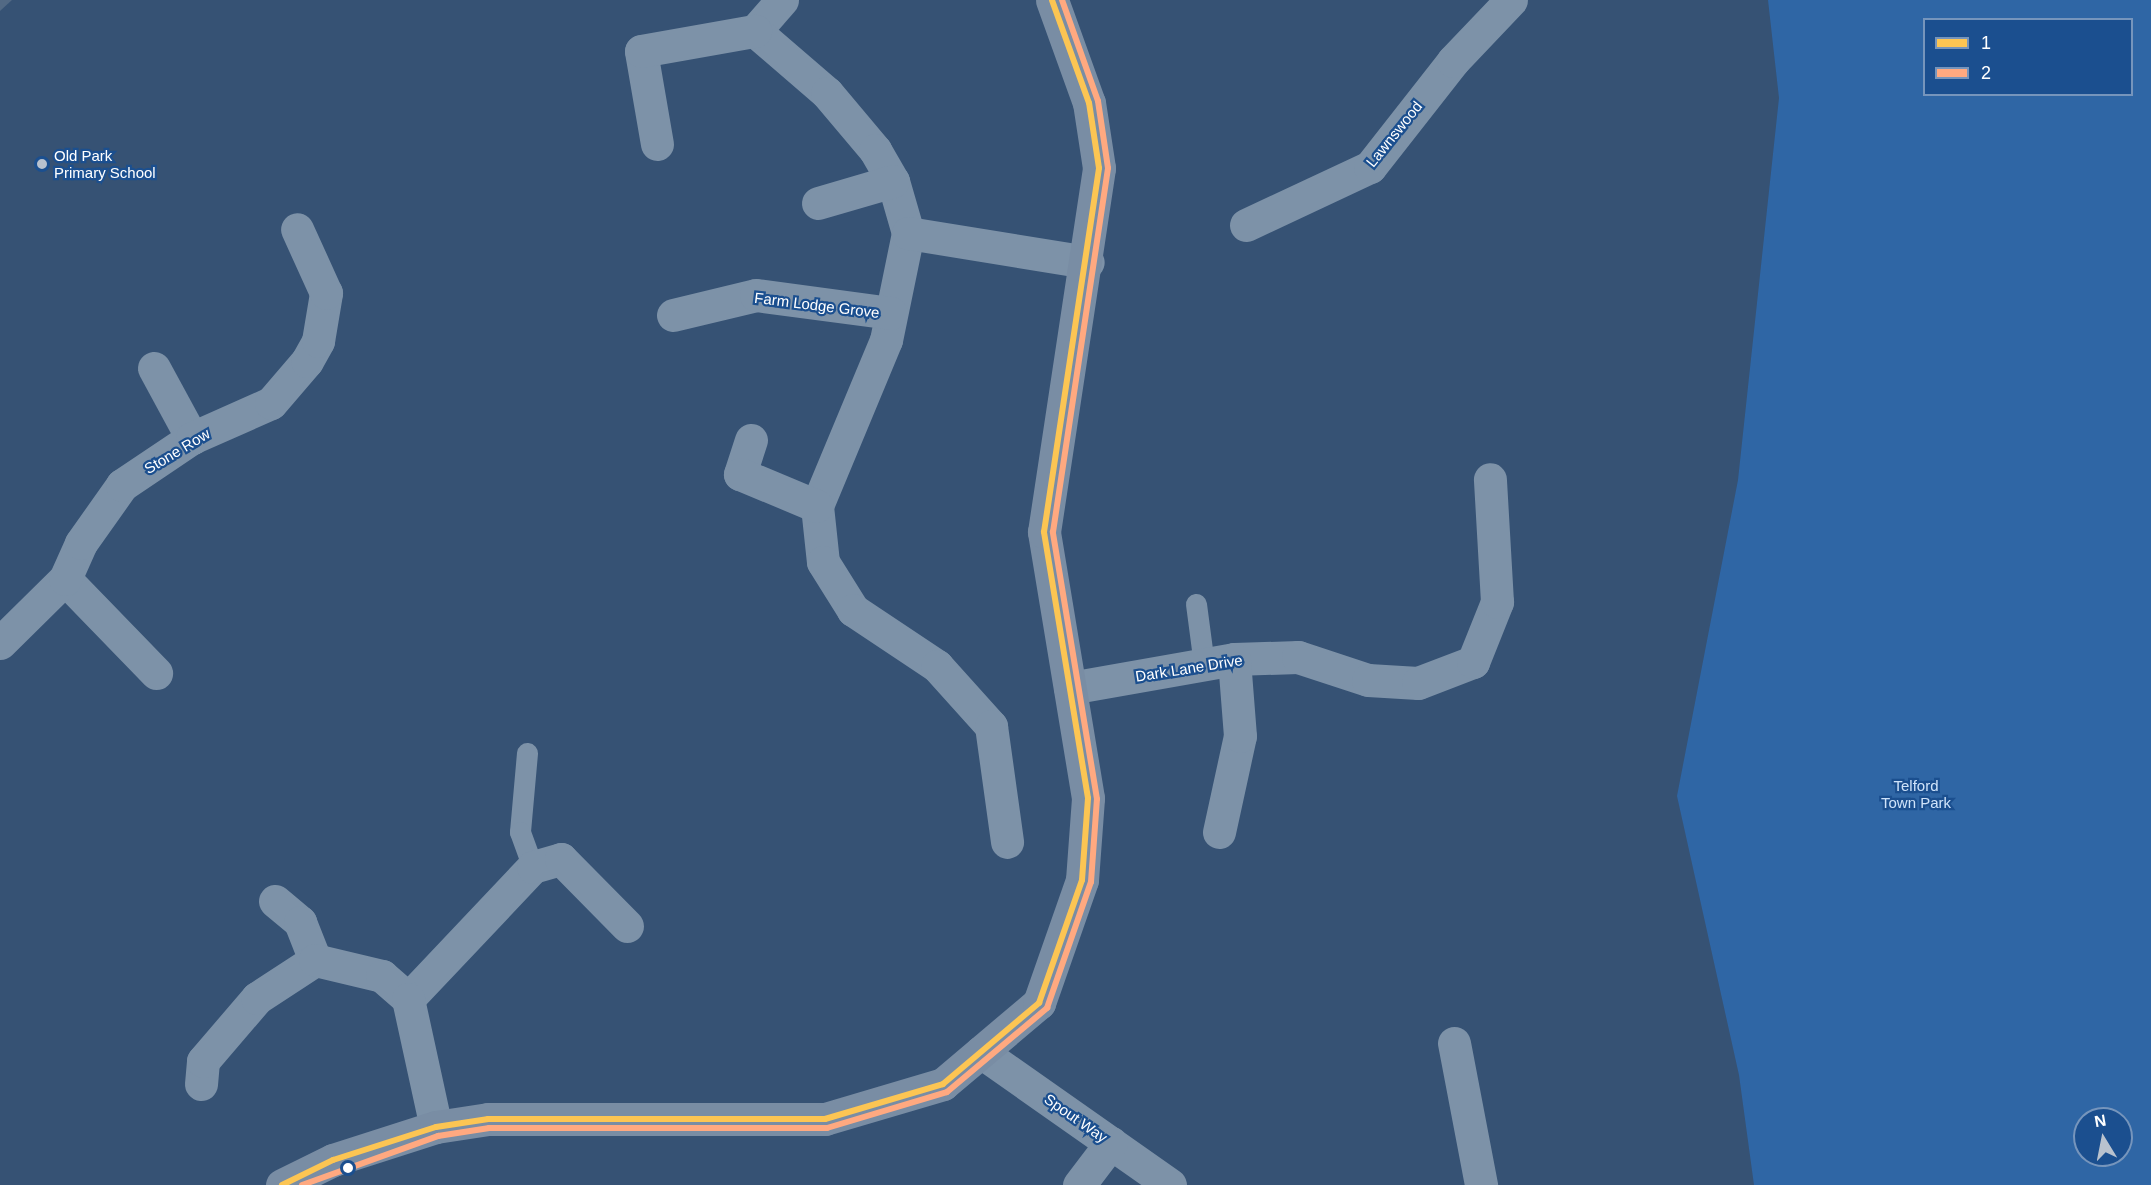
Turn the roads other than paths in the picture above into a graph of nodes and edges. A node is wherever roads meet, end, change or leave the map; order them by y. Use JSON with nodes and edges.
{"nodes":[{"id":1,"x":782,"y":0,"type":"edge"},
{"id":2,"x":1052,"y":0,"type":"edge"},
{"id":3,"x":1511,"y":0,"type":"edge"},
{"id":4,"x":755,"y":31,"type":"junction"},
{"id":5,"x":657,"y":144,"type":"dead end"},
{"id":6,"x":893,"y":181,"type":"junction"},
{"id":7,"x":818,"y":203,"type":"dead end"},
{"id":8,"x":1246,"y":225,"type":"dead end"},
{"id":9,"x":297,"y":229,"type":"dead end"},
{"id":10,"x":908,"y":233,"type":"junction"},
{"id":11,"x":1088,"y":262,"type":"junction"},
{"id":12,"x":891,"y":314,"type":"junction"},
{"id":13,"x":673,"y":315,"type":"dead end"},
{"id":14,"x":154,"y":368,"type":"dead end"},
{"id":15,"x":192,"y":438,"type":"junction"},
{"id":16,"x":751,"y":440,"type":"dead end"},
{"id":17,"x":1490,"y":479,"type":"dead end"},
{"id":18,"x":817,"y":506,"type":"junction"},
{"id":19,"x":65,"y":579,"type":"junction"},
{"id":20,"x":1196,"y":604,"type":"dead end"},
{"id":21,"x":0,"y":643,"type":"edge"},
{"id":22,"x":1219,"y":662,"type":"junction"},
{"id":23,"x":156,"y":673,"type":"dead end"},
{"id":24,"x":1070,"y":688,"type":"junction"},
{"id":25,"x":526,"y":753,"type":"dead end"},
{"id":26,"x":1219,"y":832,"type":"dead end"},
{"id":27,"x":1007,"y":842,"type":"dead end"},
{"id":28,"x":533,"y":867,"type":"junction"},
{"id":29,"x":275,"y":901,"type":"dead end"},
{"id":30,"x":627,"y":926,"type":"dead end"},
{"id":31,"x":315,"y":960,"type":"junction"},
{"id":32,"x":408,"y":999,"type":"junction"},
{"id":33,"x":1454,"y":1043,"type":"dead end"},
{"id":34,"x":981,"y":1052,"type":"junction"},
{"id":35,"x":201,"y":1084,"type":"dead end"},
{"id":36,"x":436,"y":1127,"type":"junction"},
{"id":37,"x":1111,"y":1143,"type":"junction"},
{"id":38,"x":282,"y":1185,"type":"edge"},
{"id":39,"x":1079,"y":1185,"type":"edge"},
{"id":40,"x":1170,"y":1185,"type":"edge"},
{"id":41,"x":1481,"y":1185,"type":"edge"}],
"edges":[{"from":1,"to":4,"type":"street"},
{"from":2,"to":11,"type":"street"},
{"from":3,"to":8,"type":"street","name":"Lawnswood"},
{"from":4,"to":5,"type":"street"},
{"from":4,"to":6,"type":"street","name":"Farm Lodge Grove"},
{"from":6,"to":7,"type":"street"},
{"from":6,"to":10,"type":"street","name":"Farm Lodge Grove"},
{"from":9,"to":15,"type":"street","name":"Stone Row"},
{"from":10,"to":11,"type":"street"},
{"from":10,"to":12,"type":"street","name":"Farm Lodge Grove"},
{"from":11,"to":24,"type":"street"},
{"from":12,"to":13,"type":"street","name":"Farm Lodge Grove"},
{"from":12,"to":18,"type":"street","name":"Farm Lodge Grove"},
{"from":14,"to":15,"type":"street"},
{"from":15,"to":19,"type":"street","name":"Stone Row"},
{"from":16,"to":18,"type":"street"},
{"from":17,"to":22,"type":"street","name":"Dark Lane Drive"},
{"from":18,"to":27,"type":"street","name":"Farm Lodge Grove"},
{"from":19,"to":21,"type":"street","name":"Stone Row"},
{"from":19,"to":23,"type":"street"},
{"from":20,"to":22,"type":"lane"},
{"from":22,"to":24,"type":"street","name":"Dark Lane Drive"},
{"from":22,"to":26,"type":"street"},
{"from":24,"to":34,"type":"street"},
{"from":25,"to":28,"type":"lane"},
{"from":28,"to":30,"type":"street"},
{"from":28,"to":32,"type":"street"},
{"from":29,"to":31,"type":"street"},
{"from":31,"to":32,"type":"street"},
{"from":31,"to":35,"type":"street"},
{"from":32,"to":36,"type":"street"},
{"from":33,"to":41,"type":"street"},
{"from":34,"to":36,"type":"street"},
{"from":34,"to":37,"type":"street","name":"Spout Way"},
{"from":36,"to":38,"type":"street"},
{"from":37,"to":39,"type":"street"},
{"from":37,"to":40,"type":"street","name":"Spout Way"}]}
